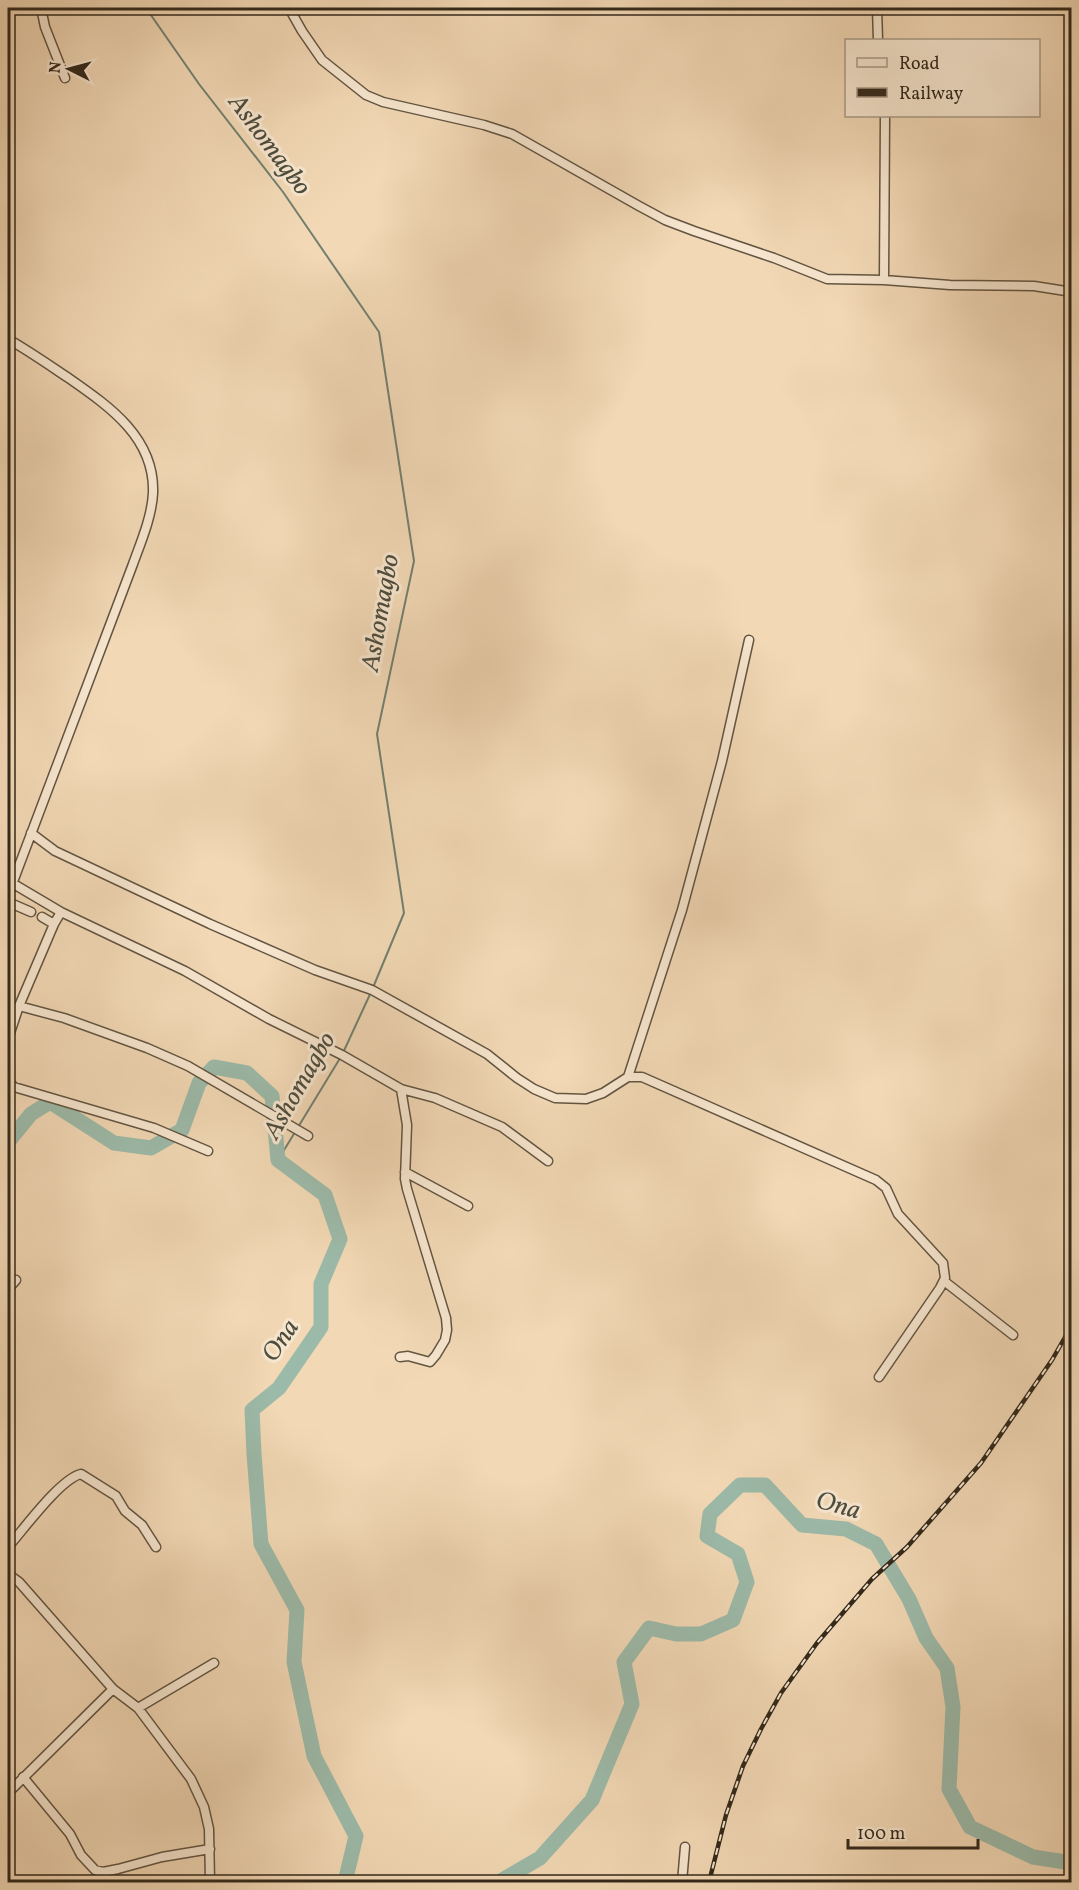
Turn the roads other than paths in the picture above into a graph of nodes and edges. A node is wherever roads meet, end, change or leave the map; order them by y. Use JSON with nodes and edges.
{"nodes":[{"id":1,"x":40,"y":8,"type":"edge"},
{"id":2,"x":290,"y":8,"type":"edge"},
{"id":3,"x":876,"y":8,"type":"edge"},
{"id":4,"x":878,"y":39,"type":"edge"},
{"id":5,"x":65,"y":78,"type":"dead end"},
{"id":6,"x":885,"y":117,"type":"edge"},
{"id":7,"x":884,"y":280,"type":"junction"},
{"id":8,"x":1071,"y":292,"type":"edge"},
{"id":9,"x":8,"y":339,"type":"edge"},
{"id":10,"x":749,"y":640,"type":"dead end"},
{"id":11,"x":31,"y":833,"type":"junction"},
{"id":12,"x":12,"y":883,"type":"junction"},
{"id":13,"x":8,"y":895,"type":"edge"},
{"id":14,"x":8,"y":902,"type":"edge"},
{"id":15,"x":31,"y":912,"type":"dead end"},
{"id":16,"x":61,"y":912,"type":"junction"},
{"id":17,"x":42,"y":917,"type":"dead end"},
{"id":18,"x":54,"y":924,"type":"junction"},
{"id":19,"x":20,"y":1006,"type":"junction"},
{"id":20,"x":8,"y":1039,"type":"edge"},
{"id":21,"x":628,"y":1077,"type":"junction"},
{"id":22,"x":8,"y":1081,"type":"edge"},
{"id":23,"x":401,"y":1089,"type":"junction"},
{"id":24,"x":308,"y":1136,"type":"dead end"},
{"id":25,"x":208,"y":1151,"type":"dead end"},
{"id":26,"x":548,"y":1161,"type":"dead end"},
{"id":27,"x":405,"y":1172,"type":"junction"},
{"id":28,"x":468,"y":1206,"type":"dead end"},
{"id":29,"x":15,"y":1280,"type":"dead end"},
{"id":30,"x":944,"y":1281,"type":"junction"},
{"id":31,"x":8,"y":1289,"type":"edge"},
{"id":32,"x":1013,"y":1335,"type":"dead end"},
{"id":33,"x":400,"y":1358,"type":"dead end"},
{"id":34,"x":879,"y":1377,"type":"dead end"},
{"id":35,"x":8,"y":1546,"type":"edge"},
{"id":36,"x":156,"y":1546,"type":"dead end"},
{"id":37,"x":8,"y":1574,"type":"edge"},
{"id":38,"x":214,"y":1663,"type":"dead end"},
{"id":39,"x":114,"y":1689,"type":"junction"},
{"id":40,"x":138,"y":1708,"type":"junction"},
{"id":41,"x":23,"y":1777,"type":"junction"},
{"id":42,"x":8,"y":1793,"type":"edge"},
{"id":43,"x":685,"y":1847,"type":"dead end"},
{"id":44,"x":210,"y":1849,"type":"junction"},
{"id":45,"x":210,"y":1882,"type":"edge"},
{"id":46,"x":682,"y":1882,"type":"edge"}],
"edges":[{"from":1,"to":5,"type":"street"},
{"from":2,"to":7,"type":"street"},
{"from":3,"to":4,"type":"street"},
{"from":6,"to":7,"type":"street"},
{"from":7,"to":8,"type":"street"},
{"from":9,"to":11,"type":"street"},
{"from":10,"to":21,"type":"street"},
{"from":11,"to":12,"type":"street"},
{"from":11,"to":21,"type":"street"},
{"from":12,"to":13,"type":"street"},
{"from":12,"to":16,"type":"street"},
{"from":14,"to":15,"type":"street"},
{"from":16,"to":18,"type":"street"},
{"from":16,"to":23,"type":"street"},
{"from":17,"to":18,"type":"street"},
{"from":18,"to":19,"type":"street"},
{"from":19,"to":20,"type":"street"},
{"from":19,"to":24,"type":"street"},
{"from":21,"to":30,"type":"street"},
{"from":22,"to":25,"type":"street"},
{"from":23,"to":26,"type":"street"},
{"from":23,"to":27,"type":"street"},
{"from":27,"to":28,"type":"street"},
{"from":27,"to":33,"type":"street"},
{"from":29,"to":31,"type":"street"},
{"from":30,"to":32,"type":"street"},
{"from":30,"to":34,"type":"street"},
{"from":35,"to":36,"type":"street"},
{"from":37,"to":39,"type":"street"},
{"from":38,"to":40,"type":"street"},
{"from":39,"to":40,"type":"street"},
{"from":39,"to":41,"type":"street"},
{"from":40,"to":44,"type":"street"},
{"from":41,"to":42,"type":"street"},
{"from":41,"to":44,"type":"street"},
{"from":43,"to":46,"type":"street"},
{"from":44,"to":45,"type":"street"}]}
